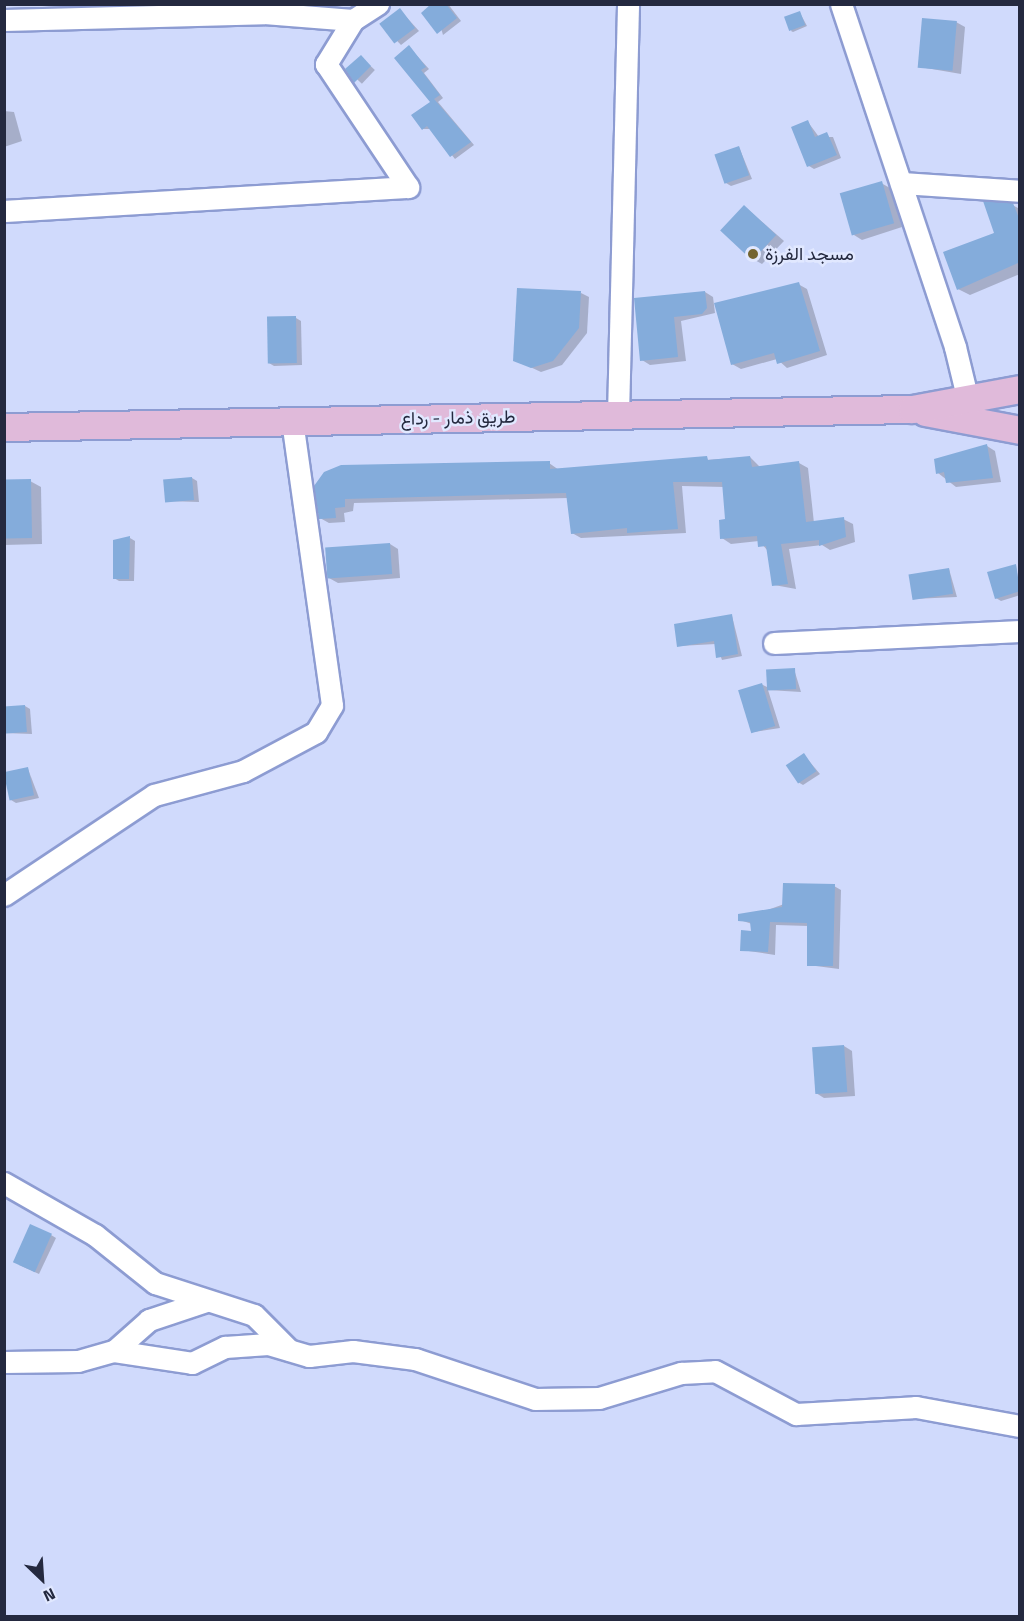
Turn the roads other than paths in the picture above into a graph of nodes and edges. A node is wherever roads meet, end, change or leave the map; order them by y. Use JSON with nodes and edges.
{"nodes":[{"id":1,"x":378,"y":4,"type":"edge"},
{"id":2,"x":628,"y":4,"type":"edge"},
{"id":3,"x":841,"y":4,"type":"edge"},
{"id":4,"x":264,"y":9,"type":"edge"},
{"id":5,"x":89,"y":13,"type":"edge"},
{"id":6,"x":4,"y":20,"type":"edge"},
{"id":7,"x":353,"y":20,"type":"junction"},
{"id":8,"x":901,"y":183,"type":"junction"},
{"id":9,"x":1020,"y":191,"type":"edge"},
{"id":10,"x":4,"y":211,"type":"edge"},
{"id":11,"x":1020,"y":389,"type":"edge"},
{"id":12,"x":970,"y":410,"type":"junction"},
{"id":13,"x":618,"y":415,"type":"junction"},
{"id":14,"x":292,"y":421,"type":"junction"},
{"id":15,"x":4,"y":427,"type":"edge"},
{"id":16,"x":1020,"y":430,"type":"edge"},
{"id":17,"x":1020,"y":631,"type":"edge"},
{"id":18,"x":774,"y":643,"type":"dead end"},
{"id":19,"x":4,"y":896,"type":"edge"},
{"id":20,"x":4,"y":1183,"type":"edge"},
{"id":21,"x":207,"y":1301,"type":"junction"},
{"id":22,"x":289,"y":1350,"type":"junction"},
{"id":23,"x":114,"y":1351,"type":"junction"},
{"id":24,"x":4,"y":1362,"type":"edge"},
{"id":25,"x":1020,"y":1426,"type":"edge"}],
"edges":[{"from":1,"to":7,"type":"street"},
{"from":2,"to":13,"type":"street"},
{"from":3,"to":8,"type":"street"},
{"from":4,"to":5,"type":"street"},
{"from":4,"to":7,"type":"street"},
{"from":5,"to":6,"type":"street"},
{"from":7,"to":10,"type":"street"},
{"from":8,"to":9,"type":"street"},
{"from":8,"to":12,"type":"street"},
{"from":11,"to":12,"type":"main road","name":"طريق ذمار - رداع"},
{"from":12,"to":13,"type":"main road","name":"طريق ذمار - رداع"},
{"from":12,"to":16,"type":"main road"},
{"from":13,"to":14,"type":"main road","name":"طريق ذمار - رداع"},
{"from":14,"to":15,"type":"main road","name":"طريق ذمار - رداع"},
{"from":14,"to":19,"type":"street"},
{"from":17,"to":18,"type":"street"},
{"from":20,"to":21,"type":"street"},
{"from":21,"to":22,"type":"street"},
{"from":21,"to":23,"type":"street"},
{"from":22,"to":23,"type":"street"},
{"from":22,"to":25,"type":"street"},
{"from":23,"to":24,"type":"street"}]}
